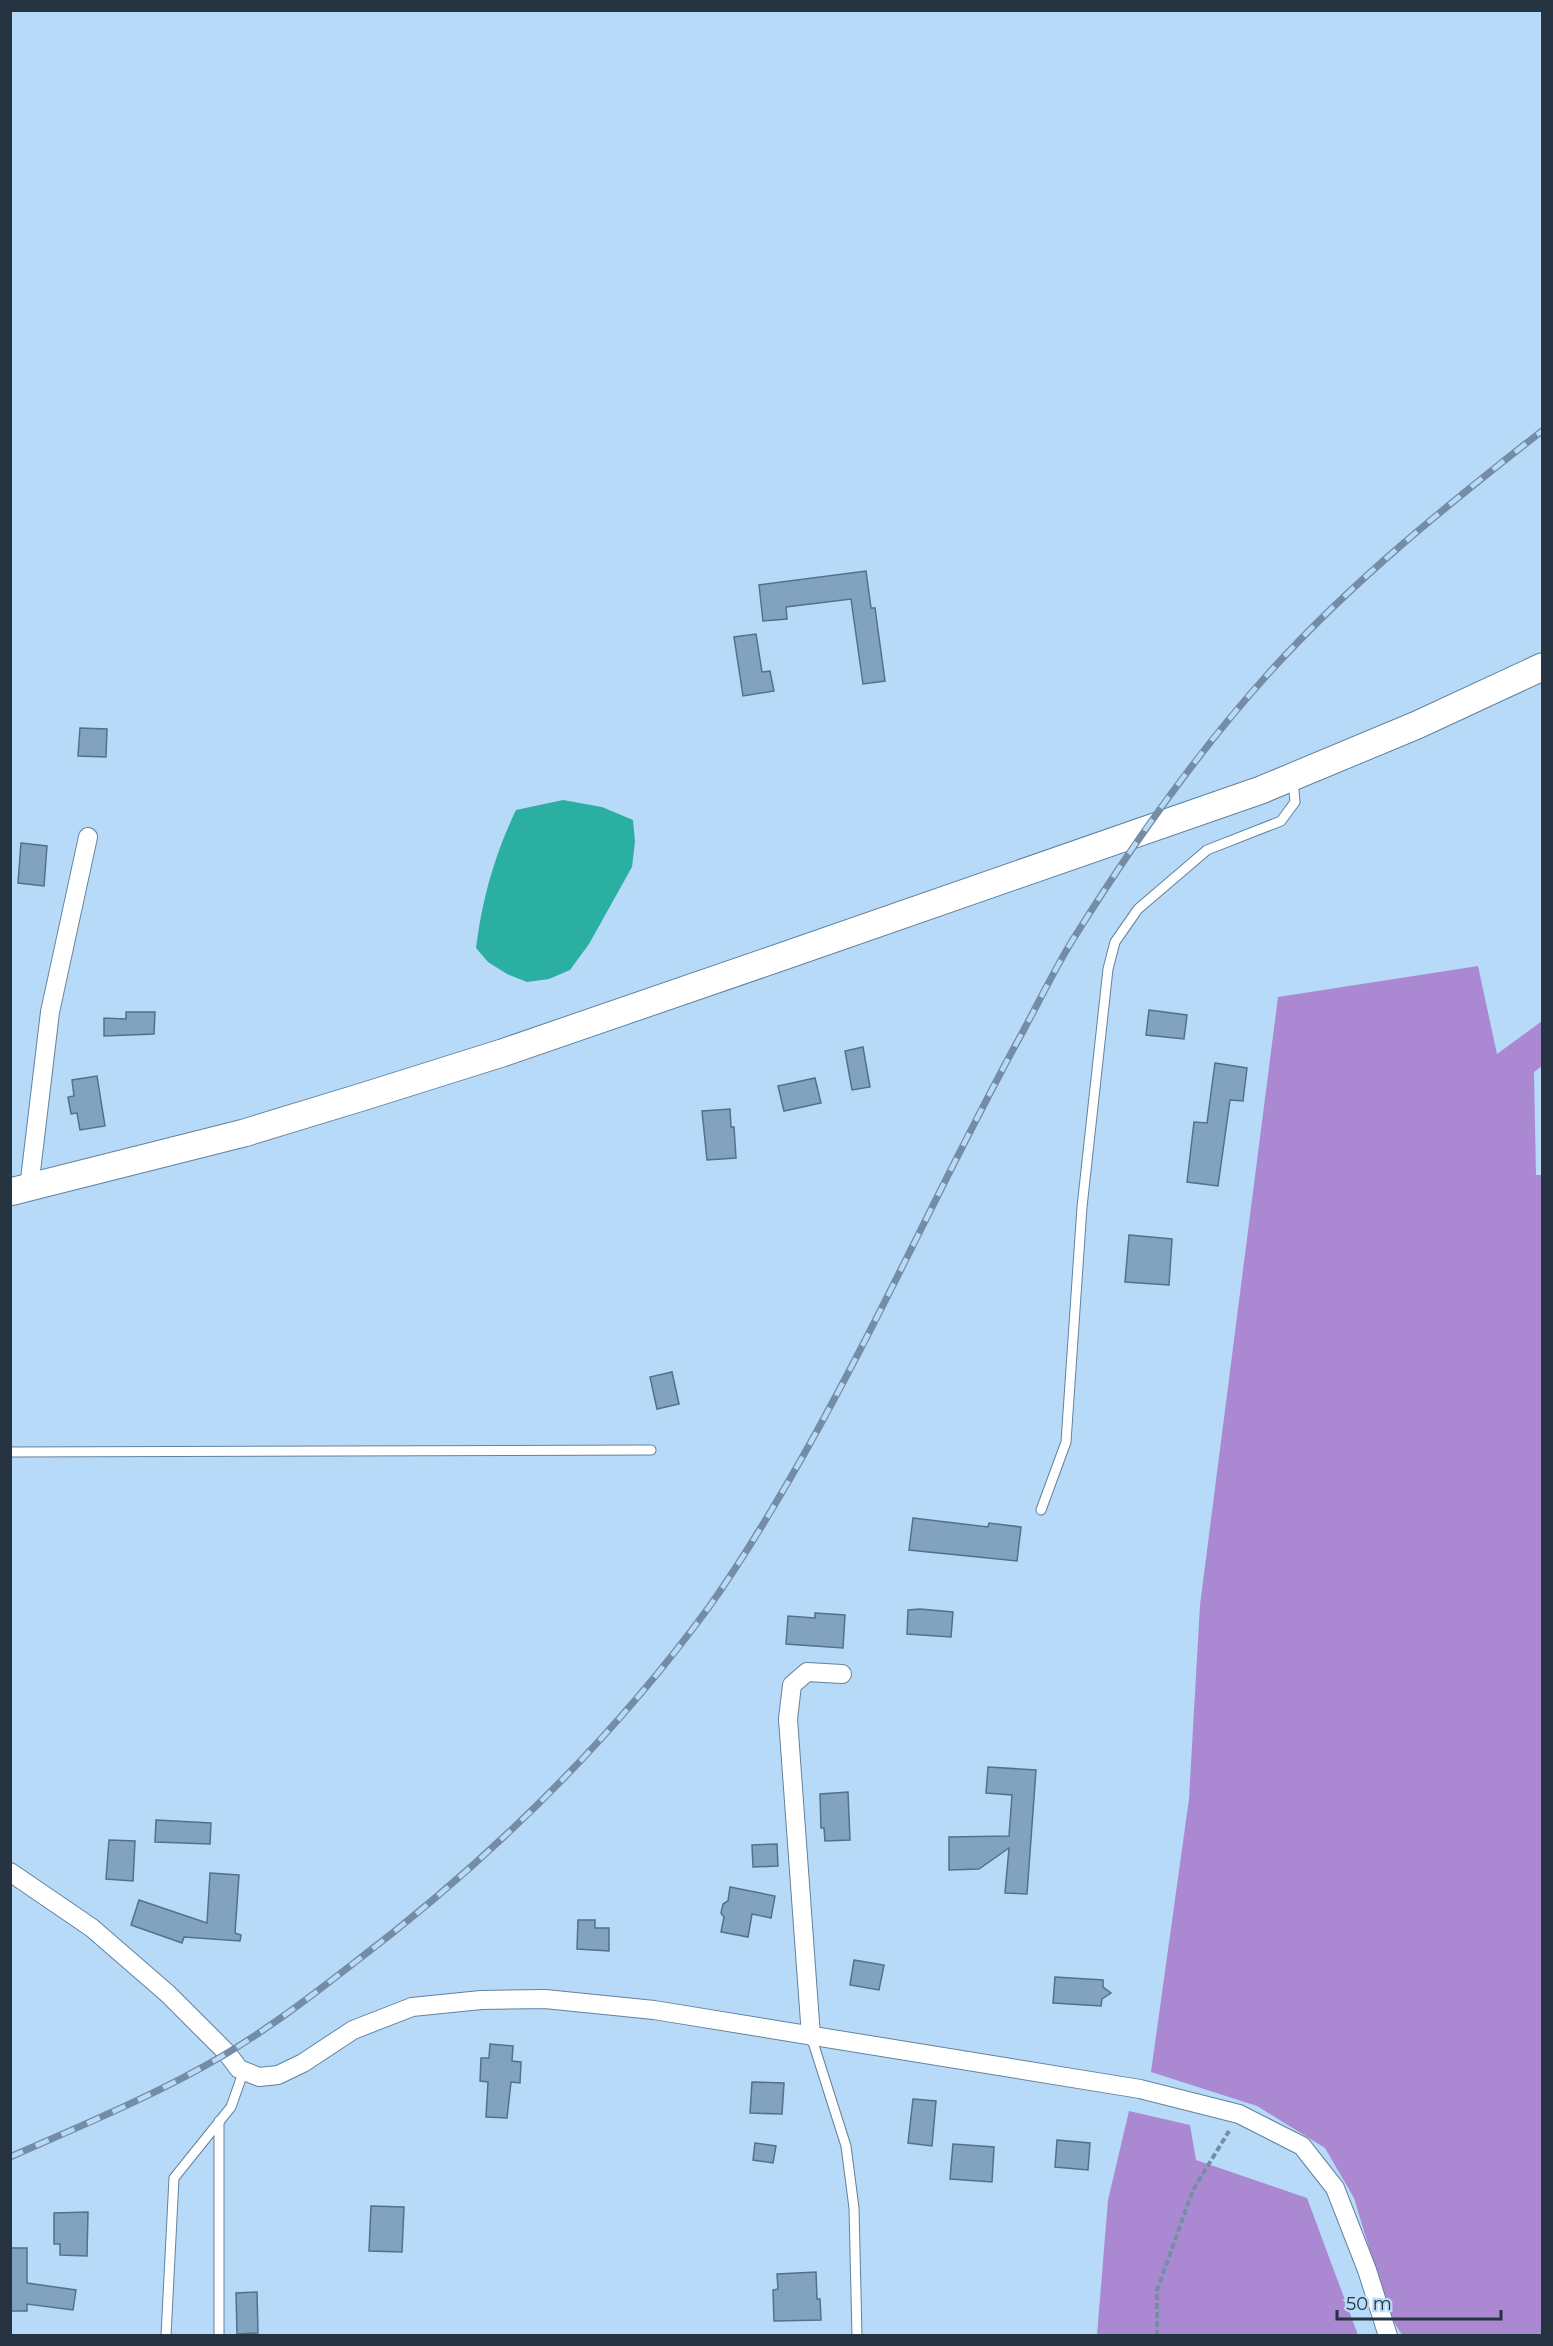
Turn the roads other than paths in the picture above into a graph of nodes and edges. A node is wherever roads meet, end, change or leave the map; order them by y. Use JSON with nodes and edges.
{"nodes":[{"id":1,"x":1542,"y":667,"type":"edge"},
{"id":2,"x":1293,"y":777,"type":"junction"},
{"id":3,"x":88,"y":837,"type":"dead end"},
{"id":4,"x":20,"y":1190,"type":"edge"},
{"id":5,"x":651,"y":1449,"type":"dead end"},
{"id":6,"x":10,"y":1452,"type":"edge"},
{"id":7,"x":1041,"y":1510,"type":"dead end"},
{"id":8,"x":842,"y":1674,"type":"dead end"},
{"id":9,"x":10,"y":1872,"type":"edge"},
{"id":10,"x":812,"y":2036,"type":"junction"},
{"id":11,"x":244,"y":2070,"type":"junction"},
{"id":12,"x":219,"y":2121,"type":"junction"},
{"id":13,"x":166,"y":2336,"type":"edge"},
{"id":14,"x":219,"y":2336,"type":"edge"},
{"id":15,"x":857,"y":2336,"type":"edge"},
{"id":16,"x":1388,"y":2336,"type":"edge"}],
"edges":[{"from":1,"to":2,"type":"street"},
{"from":2,"to":4,"type":"street"},
{"from":2,"to":7,"type":"lane"},
{"from":3,"to":4,"type":"street"},
{"from":5,"to":6,"type":"lane"},
{"from":8,"to":10,"type":"street"},
{"from":9,"to":11,"type":"street"},
{"from":10,"to":11,"type":"street"},
{"from":10,"to":15,"type":"lane"},
{"from":10,"to":16,"type":"street"},
{"from":11,"to":12,"type":"lane"},
{"from":12,"to":13,"type":"lane"},
{"from":12,"to":14,"type":"lane"}]}
